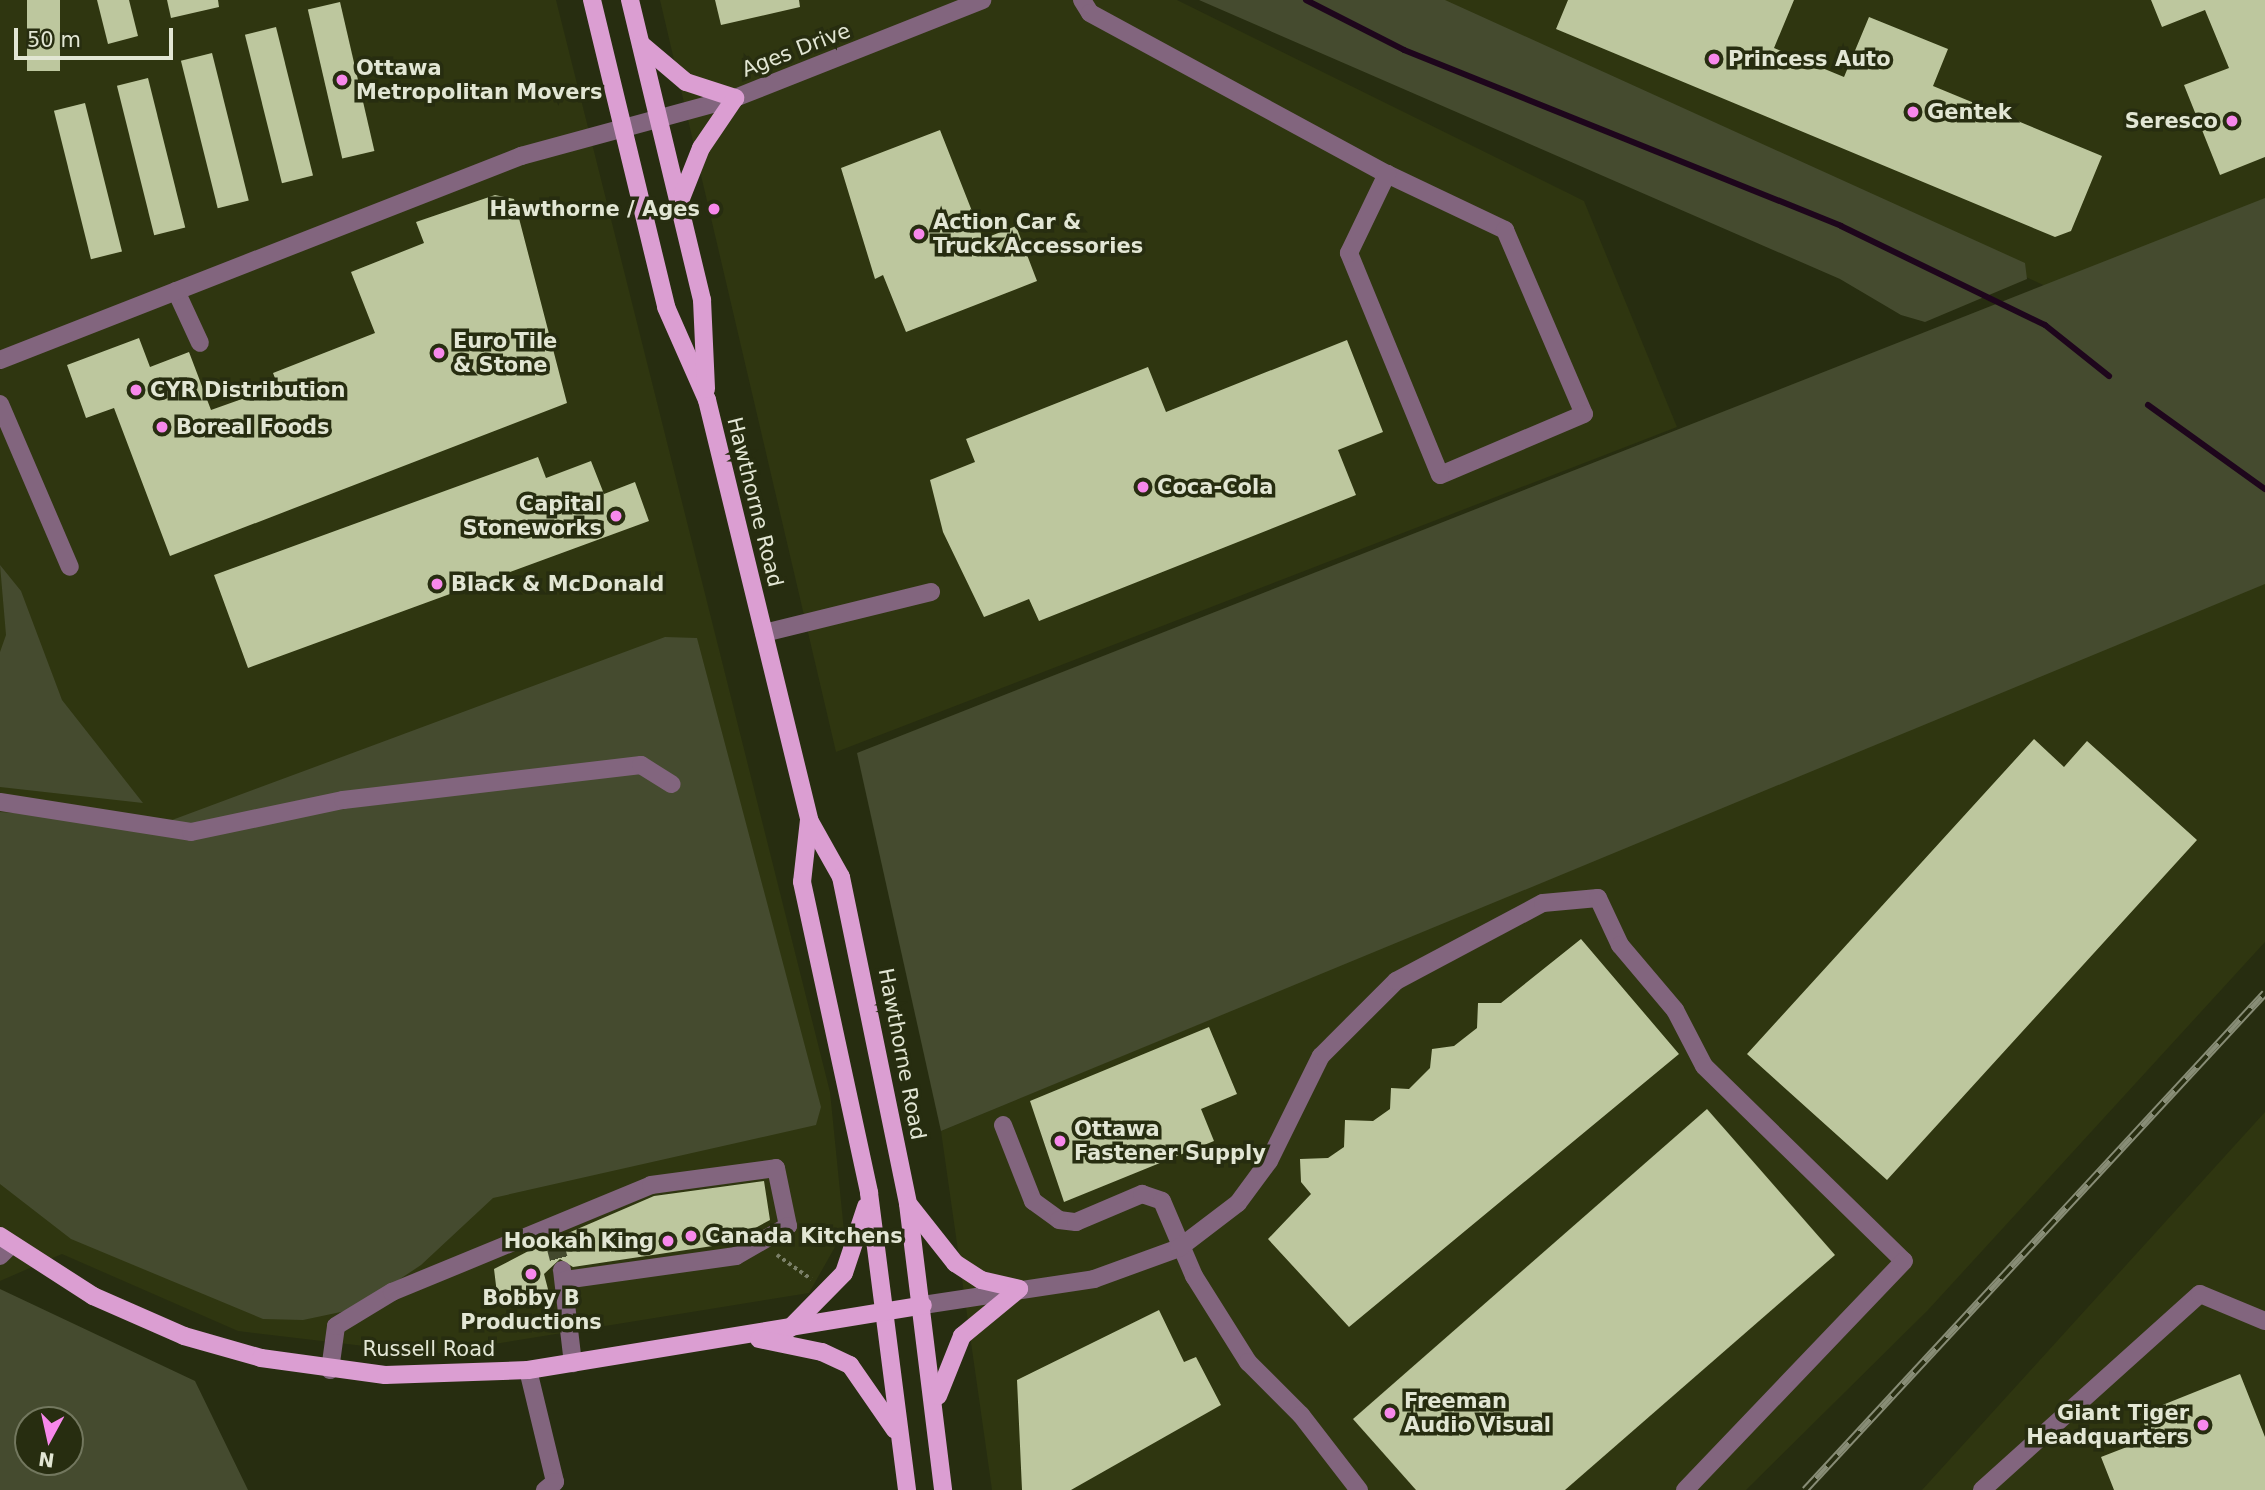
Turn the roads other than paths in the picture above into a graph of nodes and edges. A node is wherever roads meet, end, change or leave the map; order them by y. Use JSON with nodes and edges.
{"nodes":[{"id":1,"x":592,"y":0,"type":"edge"},
{"id":2,"x":630,"y":0,"type":"edge"},
{"id":3,"x":982,"y":0,"type":"edge"},
{"id":4,"x":1083,"y":0,"type":"edge"},
{"id":5,"x":641,"y":44,"type":"junction"},
{"id":6,"x":735,"y":98,"type":"junction"},
{"id":7,"x":660,"y":121,"type":"junction"},
{"id":8,"x":622,"y":128,"type":"junction"},
{"id":9,"x":1387,"y":174,"type":"junction"},
{"id":10,"x":679,"y":204,"type":"junction"},
{"id":11,"x":176,"y":291,"type":"junction"},
{"id":12,"x":200,"y":343,"type":"dead end"},
{"id":13,"x":0,"y":360,"type":"edge"},
{"id":14,"x":707,"y":400,"type":"junction"},
{"id":15,"x":0,"y":404,"type":"edge"},
{"id":16,"x":69,"y":567,"type":"dead end"},
{"id":17,"x":932,"y":592,"type":"dead end"},
{"id":18,"x":764,"y":633,"type":"junction"},
{"id":19,"x":671,"y":784,"type":"dead end"},
{"id":20,"x":0,"y":802,"type":"edge"},
{"id":21,"x":809,"y":820,"type":"junction"},
{"id":22,"x":1003,"y":1125,"type":"dead end"},
{"id":23,"x":869,"y":1193,"type":"junction"},
{"id":24,"x":908,"y":1203,"type":"junction"},
{"id":25,"x":4,"y":1246,"type":"edge"},
{"id":26,"x":1180,"y":1248,"type":"junction"},
{"id":27,"x":1019,"y":1289,"type":"junction"},
{"id":28,"x":923,"y":1305,"type":"junction"},
{"id":29,"x":884,"y":1312,"type":"junction"},
{"id":30,"x":2265,"y":1321,"type":"edge"},
{"id":31,"x":789,"y":1329,"type":"junction"},
{"id":32,"x":745,"y":1337,"type":"junction"},
{"id":33,"x":573,"y":1363,"type":"junction"},
{"id":34,"x":330,"y":1370,"type":"junction"},
{"id":35,"x":528,"y":1370,"type":"junction"},
{"id":36,"x":935,"y":1406,"type":"junction"},
{"id":37,"x":903,"y":1444,"type":"junction"},
{"id":38,"x":545,"y":1490,"type":"edge"},
{"id":39,"x":906,"y":1490,"type":"edge"},
{"id":40,"x":943,"y":1490,"type":"edge"},
{"id":41,"x":1359,"y":1490,"type":"edge"},
{"id":42,"x":1685,"y":1490,"type":"edge"},
{"id":43,"x":1982,"y":1490,"type":"edge"}],
"edges":[{"from":1,"to":8,"type":"main road","name":"Hawthorne Road"},
{"from":2,"to":5,"type":"main road","name":"Hawthorne Road"},
{"from":3,"to":6,"type":"street","name":"Ages Drive"},
{"from":4,"to":9,"type":"street"},
{"from":5,"to":6,"type":"main road"},
{"from":5,"to":7,"type":"main road","name":"Hawthorne Road"},
{"from":6,"to":7,"type":"street","name":"Ages Drive"},
{"from":6,"to":10,"type":"main road"},
{"from":7,"to":8,"type":"street","name":"Ages Drive"},
{"from":7,"to":10,"type":"main road","name":"Hawthorne Road"},
{"from":8,"to":11,"type":"street","name":"Ages Drive"},
{"from":8,"to":14,"type":"main road","name":"Hawthorne Road"},
{"from":9,"to":9,"type":"street"},
{"from":10,"to":14,"type":"main road","name":"Hawthorne Road"},
{"from":11,"to":12,"type":"street"},
{"from":11,"to":13,"type":"street","name":"Ages Drive"},
{"from":14,"to":18,"type":"main road","name":"Hawthorne Road"},
{"from":15,"to":16,"type":"street"},
{"from":17,"to":18,"type":"street"},
{"from":18,"to":21,"type":"main road","name":"Hawthorne Road"},
{"from":19,"to":20,"type":"street"},
{"from":21,"to":23,"type":"main road","name":"Hawthorne Road"},
{"from":21,"to":24,"type":"main road","name":"Hawthorne Road"},
{"from":22,"to":26,"type":"street"},
{"from":23,"to":29,"type":"main road","name":"Hawthorne Road"},
{"from":23,"to":31,"type":"main road"},
{"from":24,"to":27,"type":"main road"},
{"from":24,"to":28,"type":"main road","name":"Hawthorne Road"},
{"from":25,"to":34,"type":"main road","name":"Russell Road"},
{"from":26,"to":27,"type":"street"},
{"from":26,"to":41,"type":"street"},
{"from":26,"to":42,"type":"street"},
{"from":27,"to":28,"type":"street"},
{"from":27,"to":36,"type":"main road"},
{"from":28,"to":29,"type":"main road","name":"Russell Road"},
{"from":28,"to":36,"type":"main road"},
{"from":29,"to":31,"type":"main road","name":"Russell Road"},
{"from":29,"to":37,"type":"main road"},
{"from":30,"to":43,"type":"street"},
{"from":31,"to":32,"type":"main road","name":"Russell Road"},
{"from":32,"to":33,"type":"main road","name":"Russell Road"},
{"from":32,"to":37,"type":"main road"},
{"from":33,"to":34,"type":"street"},
{"from":33,"to":35,"type":"main road","name":"Russell Road"},
{"from":34,"to":35,"type":"main road","name":"Russell Road"},
{"from":35,"to":38,"type":"street"},
{"from":36,"to":40,"type":"main road"},
{"from":37,"to":39,"type":"main road"}]}
